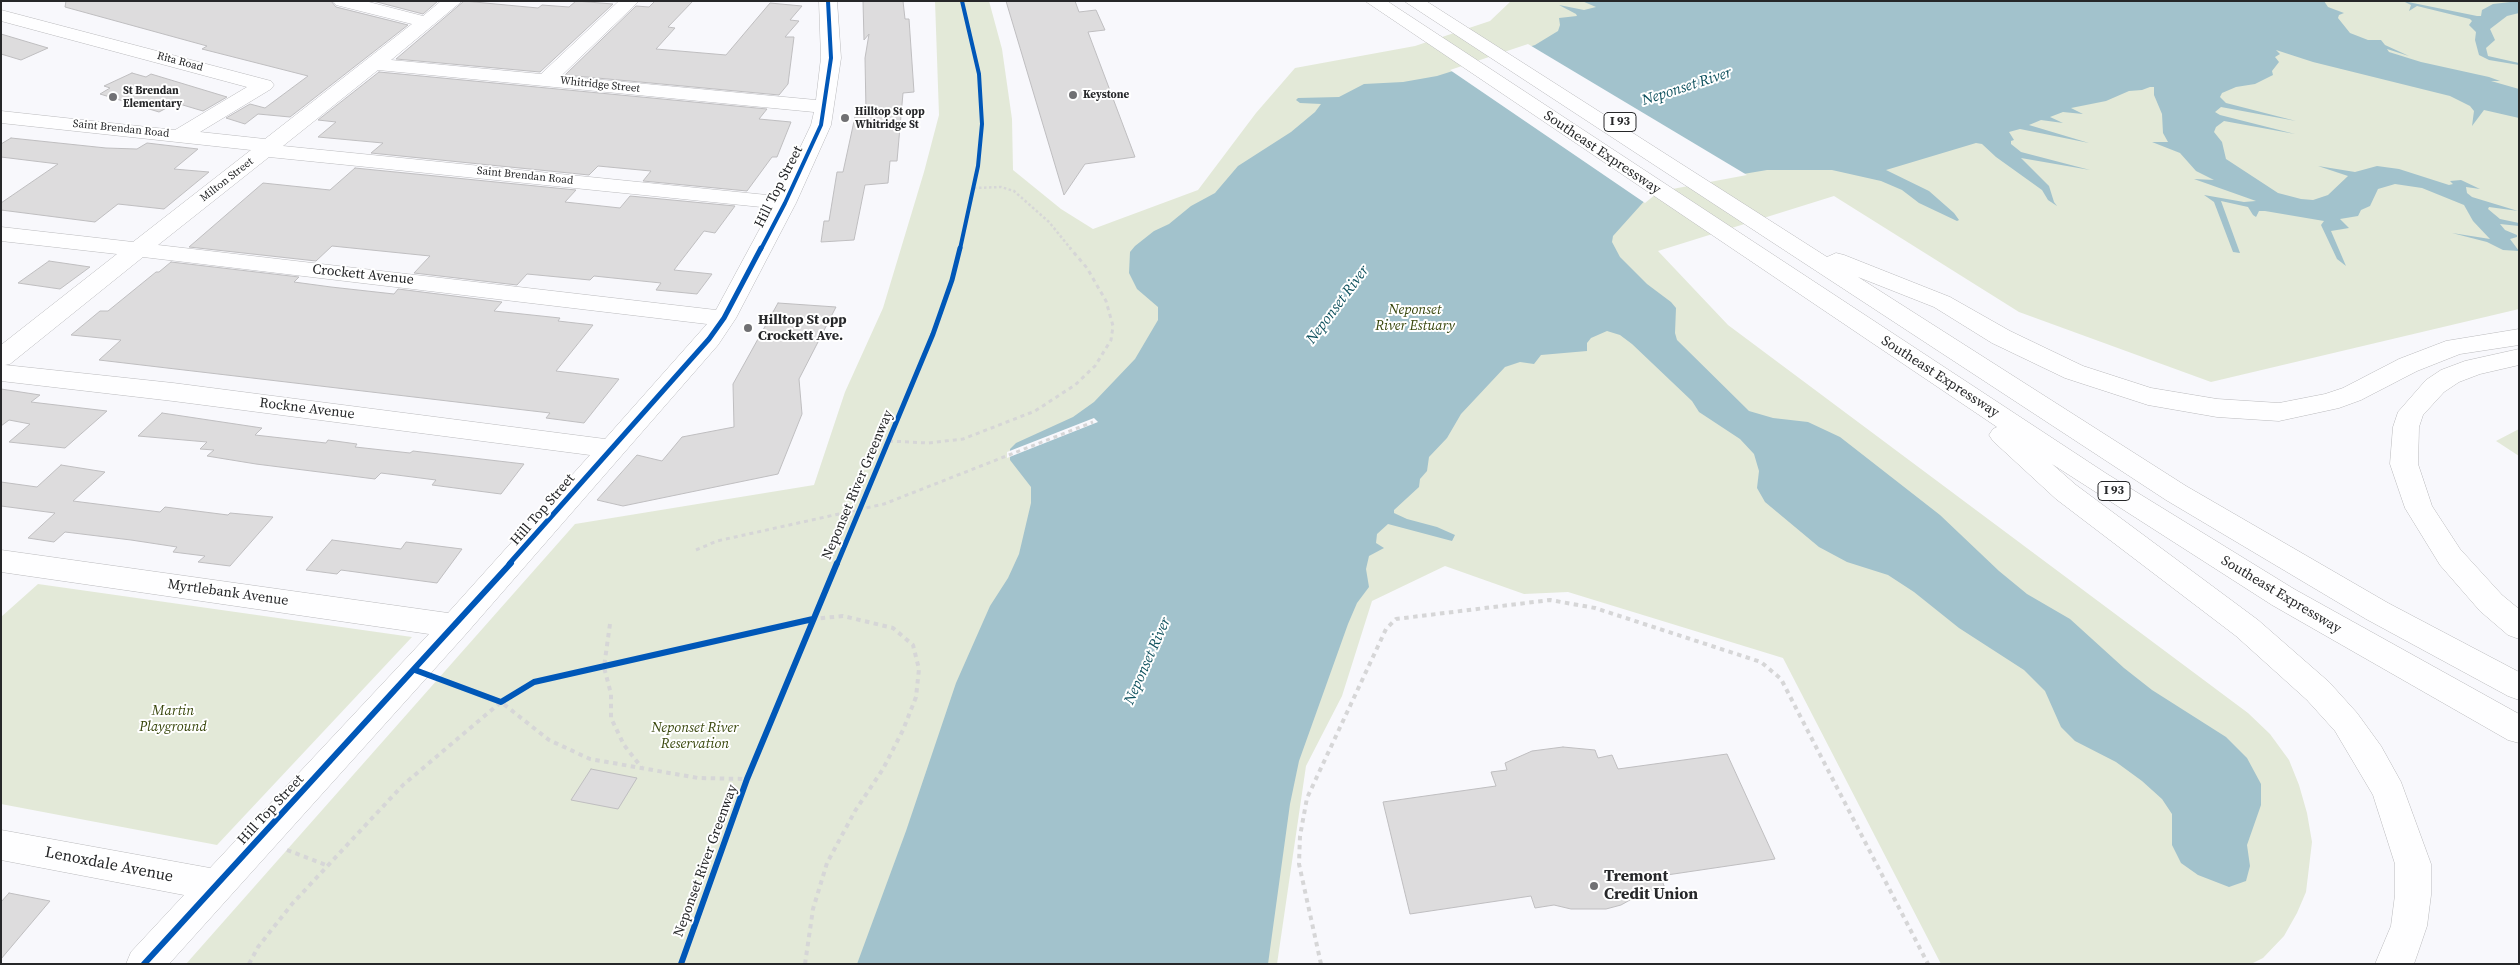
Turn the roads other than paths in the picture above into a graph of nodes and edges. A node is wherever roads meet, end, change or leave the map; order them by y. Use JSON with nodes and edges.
{"nodes":[{"id":1,"x":342,"y":1,"type":"edge"},
{"id":2,"x":453,"y":1,"type":"edge"},
{"id":3,"x":630,"y":1,"type":"edge"},
{"id":4,"x":828,"y":1,"type":"edge"},
{"id":5,"x":1374,"y":1,"type":"edge"},
{"id":6,"x":1392,"y":1,"type":"edge"},
{"id":7,"x":1414,"y":1,"type":"edge"},
{"id":8,"x":1432,"y":1,"type":"edge"},
{"id":9,"x":1,"y":15,"type":"edge"},
{"id":10,"x":427,"y":22,"type":"junction"},
{"id":11,"x":1452,"y":34,"type":"junction"},
{"id":12,"x":374,"y":64,"type":"junction"},
{"id":13,"x":547,"y":79,"type":"junction"},
{"id":14,"x":826,"y":107,"type":"junction"},
{"id":15,"x":1,"y":117,"type":"edge"},
{"id":16,"x":181,"y":135,"type":"junction"},
{"id":17,"x":268,"y":148,"type":"junction"},
{"id":18,"x":785,"y":203,"type":"junction"},
{"id":19,"x":1745,"y":225,"type":"junction"},
{"id":20,"x":1,"y":234,"type":"edge"},
{"id":21,"x":138,"y":250,"type":"junction"},
{"id":22,"x":1836,"y":260,"type":"junction"},
{"id":23,"x":724,"y":318,"type":"junction"},
{"id":24,"x":2519,"y":338,"type":"edge"},
{"id":25,"x":1,"y":358,"type":"edge"},
{"id":26,"x":2519,"y":358,"type":"edge"},
{"id":27,"x":1928,"y":369,"type":"junction"},
{"id":28,"x":1,"y":373,"type":"edge"},
{"id":29,"x":612,"y":449,"type":"junction"},
{"id":30,"x":1,"y":561,"type":"edge"},
{"id":31,"x":455,"y":626,"type":"junction"},
{"id":32,"x":2519,"y":627,"type":"edge"},
{"id":33,"x":2519,"y":669,"type":"edge"},
{"id":34,"x":2519,"y":688,"type":"edge"},
{"id":35,"x":2519,"y":710,"type":"edge"},
{"id":36,"x":2519,"y":730,"type":"edge"},
{"id":37,"x":1,"y":845,"type":"edge"},
{"id":38,"x":217,"y":885,"type":"junction"},
{"id":39,"x":144,"y":964,"type":"edge"},
{"id":40,"x":2393,"y":964,"type":"edge"}],
"edges":[{"from":1,"to":10,"type":"main road"},
{"from":2,"to":10,"type":"main road","name":"Milton Street"},
{"from":3,"to":13,"type":"main road"},
{"from":4,"to":14,"type":"main road","name":"Hill Top Street"},
{"from":5,"to":11,"type":"main road","name":"Southeast Expressway","number":"I 93"},
{"from":6,"to":11,"type":"main road","number":"I 93"},
{"from":7,"to":11,"type":"main road","number":"I 93"},
{"from":8,"to":11,"type":"main road","name":"Southeast Expressway","number":"I 93"},
{"from":9,"to":16,"type":"main road","name":"Rita Road"},
{"from":10,"to":12,"type":"main road","name":"Milton Street"},
{"from":11,"to":19,"type":"main road","name":"Southeast Expressway","number":"I 93"},
{"from":11,"to":19,"type":"main road","number":"I 93"},
{"from":12,"to":13,"type":"main road","name":"Whitridge Street"},
{"from":12,"to":17,"type":"main road","name":"Milton Street"},
{"from":13,"to":14,"type":"main road","name":"Whitridge Street"},
{"from":14,"to":18,"type":"main road","name":"Hill Top Street"},
{"from":15,"to":16,"type":"main road","name":"Saint Brendan Road"},
{"from":16,"to":17,"type":"main road","name":"Saint Brendan Road"},
{"from":17,"to":18,"type":"main road","name":"Saint Brendan Road"},
{"from":17,"to":21,"type":"main road","name":"Milton Street"},
{"from":18,"to":23,"type":"main road","name":"Hill Top Street"},
{"from":19,"to":22,"type":"main road","name":"Southeast Expressway","number":"I 93"},
{"from":19,"to":27,"type":"main road","name":"Southeast Expressway","number":"I 93"},
{"from":19,"to":34,"type":"main road","number":"I 93"},
{"from":19,"to":35,"type":"main road","number":"I 93"},
{"from":20,"to":21,"type":"main road","name":"Crockett Avenue"},
{"from":21,"to":23,"type":"main road","name":"Crockett Avenue"},
{"from":21,"to":25,"type":"main road","name":"Milton Street"},
{"from":22,"to":24,"type":"main road"},
{"from":22,"to":33,"type":"main road","name":"Southeast Expressway","number":"I 93"},
{"from":23,"to":29,"type":"main road","name":"Hill Top Street"},
{"from":26,"to":32,"type":"main road"},
{"from":27,"to":36,"type":"main road","name":"Southeast Expressway","number":"I 93"},
{"from":27,"to":40,"type":"main road"},
{"from":28,"to":29,"type":"main road","name":"Rockne Avenue"},
{"from":29,"to":31,"type":"main road","name":"Hill Top Street"},
{"from":30,"to":31,"type":"main road","name":"Myrtlebank Avenue"},
{"from":31,"to":38,"type":"main road","name":"Hill Top Street"},
{"from":37,"to":38,"type":"main road","name":"Lenoxdale Avenue"},
{"from":38,"to":39,"type":"main road","name":"Hill Top Street"}]}
